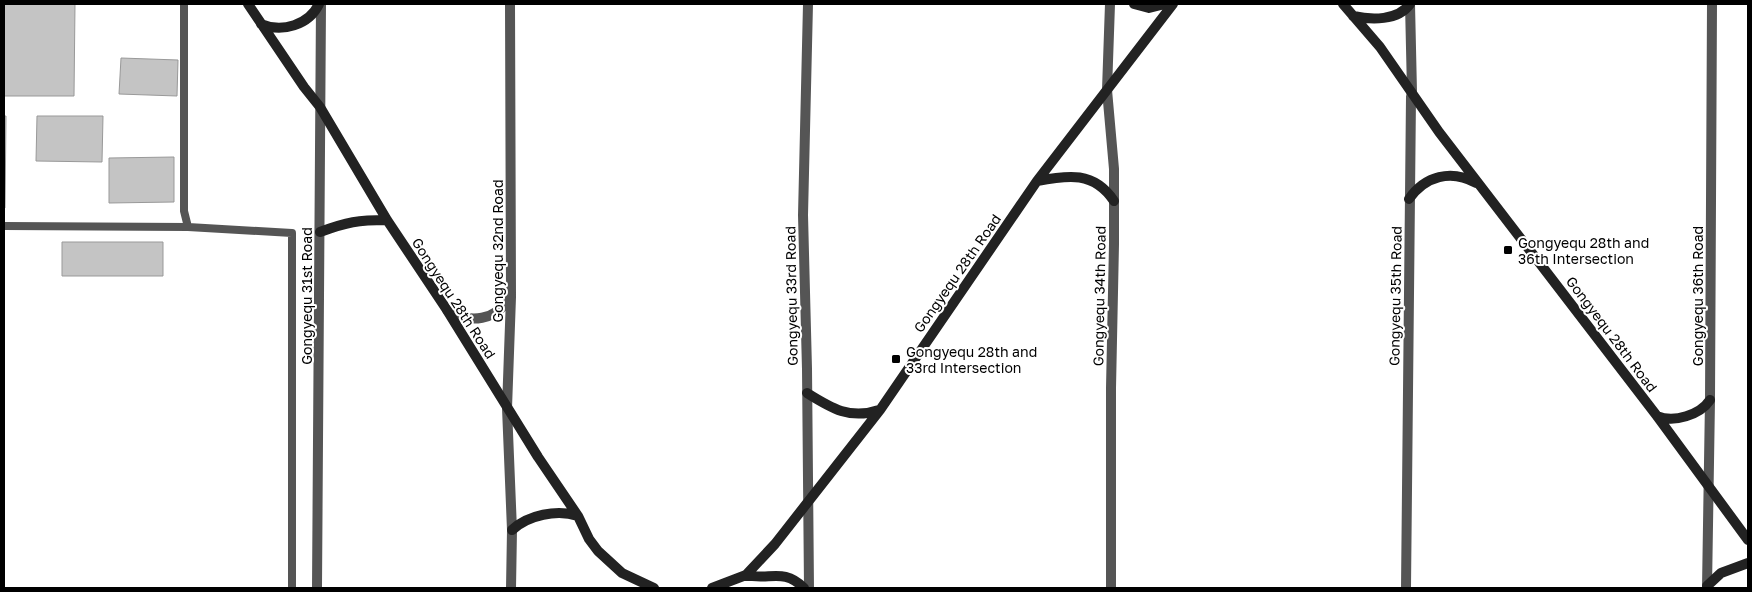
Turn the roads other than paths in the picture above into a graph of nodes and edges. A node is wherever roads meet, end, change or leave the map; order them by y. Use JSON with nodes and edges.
{"nodes":[{"id":1,"x":184,"y":4,"type":"edge"},
{"id":2,"x":248,"y":4,"type":"edge"},
{"id":3,"x":320,"y":4,"type":"edge"},
{"id":4,"x":510,"y":4,"type":"edge"},
{"id":5,"x":808,"y":4,"type":"edge"},
{"id":6,"x":1110,"y":4,"type":"edge"},
{"id":7,"x":1134,"y":4,"type":"edge"},
{"id":8,"x":1165,"y":4,"type":"edge"},
{"id":9,"x":1173,"y":4,"type":"edge"},
{"id":10,"x":1343,"y":4,"type":"edge"},
{"id":11,"x":1410,"y":4,"type":"edge"},
{"id":12,"x":1712,"y":4,"type":"edge"},
{"id":13,"x":1353,"y":16,"type":"junction"},
{"id":14,"x":261,"y":24,"type":"junction"},
{"id":15,"x":1107,"y":90,"type":"junction"},
{"id":16,"x":1412,"y":92,"type":"junction"},
{"id":17,"x":320,"y":106,"type":"junction"},
{"id":18,"x":1037,"y":181,"type":"junction"},
{"id":19,"x":1482,"y":189,"type":"junction"},
{"id":20,"x":1410,"y":199,"type":"junction"},
{"id":21,"x":1114,"y":201,"type":"junction"},
{"id":22,"x":387,"y":220,"type":"junction"},
{"id":23,"x":4,"y":226,"type":"edge"},
{"id":24,"x":188,"y":227,"type":"junction"},
{"id":25,"x":320,"y":232,"type":"junction"},
{"id":26,"x":511,"y":297,"type":"junction"},
{"id":27,"x":447,"y":310,"type":"junction"},
{"id":28,"x":807,"y":393,"type":"junction"},
{"id":29,"x":1710,"y":400,"type":"junction"},
{"id":30,"x":508,"y":408,"type":"junction"},
{"id":31,"x":880,"y":410,"type":"junction"},
{"id":32,"x":1657,"y":416,"type":"junction"},
{"id":33,"x":1708,"y":486,"type":"junction"},
{"id":34,"x":808,"y":500,"type":"junction"},
{"id":35,"x":578,"y":516,"type":"junction"},
{"id":36,"x":512,"y":530,"type":"junction"},
{"id":37,"x":1748,"y":540,"type":"edge"},
{"id":38,"x":1748,"y":563,"type":"edge"},
{"id":39,"x":746,"y":575,"type":"junction"},
{"id":40,"x":1707,"y":587,"type":"edge"},
{"id":41,"x":292,"y":588,"type":"edge"},
{"id":42,"x":317,"y":588,"type":"edge"},
{"id":43,"x":511,"y":588,"type":"edge"},
{"id":44,"x":654,"y":588,"type":"edge"},
{"id":45,"x":712,"y":588,"type":"edge"},
{"id":46,"x":804,"y":588,"type":"edge"},
{"id":47,"x":809,"y":588,"type":"edge"},
{"id":48,"x":1111,"y":588,"type":"edge"},
{"id":49,"x":1406,"y":588,"type":"edge"}],
"edges":[{"from":1,"to":24,"type":"lane"},
{"from":2,"to":14,"type":"street","name":"Gongyequ 28th Road"},
{"from":3,"to":14,"type":"street"},
{"from":3,"to":17,"type":"street","name":"Gongyequ 31st Road"},
{"from":4,"to":26,"type":"street","name":"Gongyequ 32nd Road"},
{"from":5,"to":28,"type":"street","name":"Gongyequ 33rd Road"},
{"from":6,"to":15,"type":"street","name":"Gongyequ 34th Road"},
{"from":7,"to":8,"type":"street"},
{"from":9,"to":15,"type":"street","name":"Gongyequ 28th Road"},
{"from":10,"to":13,"type":"street","name":"Gongyequ 28th Road"},
{"from":11,"to":13,"type":"street"},
{"from":11,"to":16,"type":"street","name":"Gongyequ 35th Road"},
{"from":12,"to":29,"type":"street","name":"Gongyequ 36th Road"},
{"from":13,"to":16,"type":"street","name":"Gongyequ 28th Road"},
{"from":14,"to":17,"type":"street","name":"Gongyequ 28th Road"},
{"from":15,"to":18,"type":"street","name":"Gongyequ 28th Road"},
{"from":15,"to":21,"type":"street","name":"Gongyequ 34th Road"},
{"from":16,"to":19,"type":"street","name":"Gongyequ 28th Road"},
{"from":16,"to":20,"type":"street","name":"Gongyequ 35th Road"},
{"from":17,"to":22,"type":"street","name":"Gongyequ 28th Road"},
{"from":17,"to":25,"type":"street","name":"Gongyequ 31st Road"},
{"from":18,"to":21,"type":"street"},
{"from":18,"to":31,"type":"street","name":"Gongyequ 28th Road"},
{"from":19,"to":20,"type":"street"},
{"from":19,"to":32,"type":"street","name":"Gongyequ 28th Road"},
{"from":20,"to":49,"type":"street","name":"Gongyequ 35th Road"},
{"from":21,"to":48,"type":"street","name":"Gongyequ 34th Road"},
{"from":22,"to":25,"type":"street"},
{"from":22,"to":27,"type":"street","name":"Gongyequ 28th Road"},
{"from":23,"to":24,"type":"lane"},
{"from":24,"to":41,"type":"lane"},
{"from":25,"to":42,"type":"street","name":"Gongyequ 31st Road"},
{"from":26,"to":27,"type":"street"},
{"from":26,"to":30,"type":"street","name":"Gongyequ 32nd Road"},
{"from":27,"to":30,"type":"street","name":"Gongyequ 28th Road"},
{"from":28,"to":31,"type":"street"},
{"from":28,"to":34,"type":"street","name":"Gongyequ 33rd Road"},
{"from":29,"to":32,"type":"street"},
{"from":29,"to":33,"type":"street","name":"Gongyequ 36th Road"},
{"from":30,"to":35,"type":"street","name":"Gongyequ 28th Road"},
{"from":30,"to":36,"type":"street","name":"Gongyequ 32nd Road"},
{"from":31,"to":34,"type":"street","name":"Gongyequ 28th Road"},
{"from":32,"to":33,"type":"street","name":"Gongyequ 28th Road"},
{"from":33,"to":37,"type":"street","name":"Gongyequ 28th Road"},
{"from":33,"to":40,"type":"street","name":"Gongyequ 36th Road"},
{"from":34,"to":39,"type":"street","name":"Gongyequ 28th Road"},
{"from":34,"to":47,"type":"street","name":"Gongyequ 33rd Road"},
{"from":35,"to":36,"type":"street"},
{"from":35,"to":44,"type":"street","name":"Gongyequ 28th Road"},
{"from":36,"to":43,"type":"street","name":"Gongyequ 32nd Road"},
{"from":38,"to":40,"type":"street"},
{"from":39,"to":45,"type":"street","name":"Gongyequ 28th Road"},
{"from":39,"to":46,"type":"street"}]}
